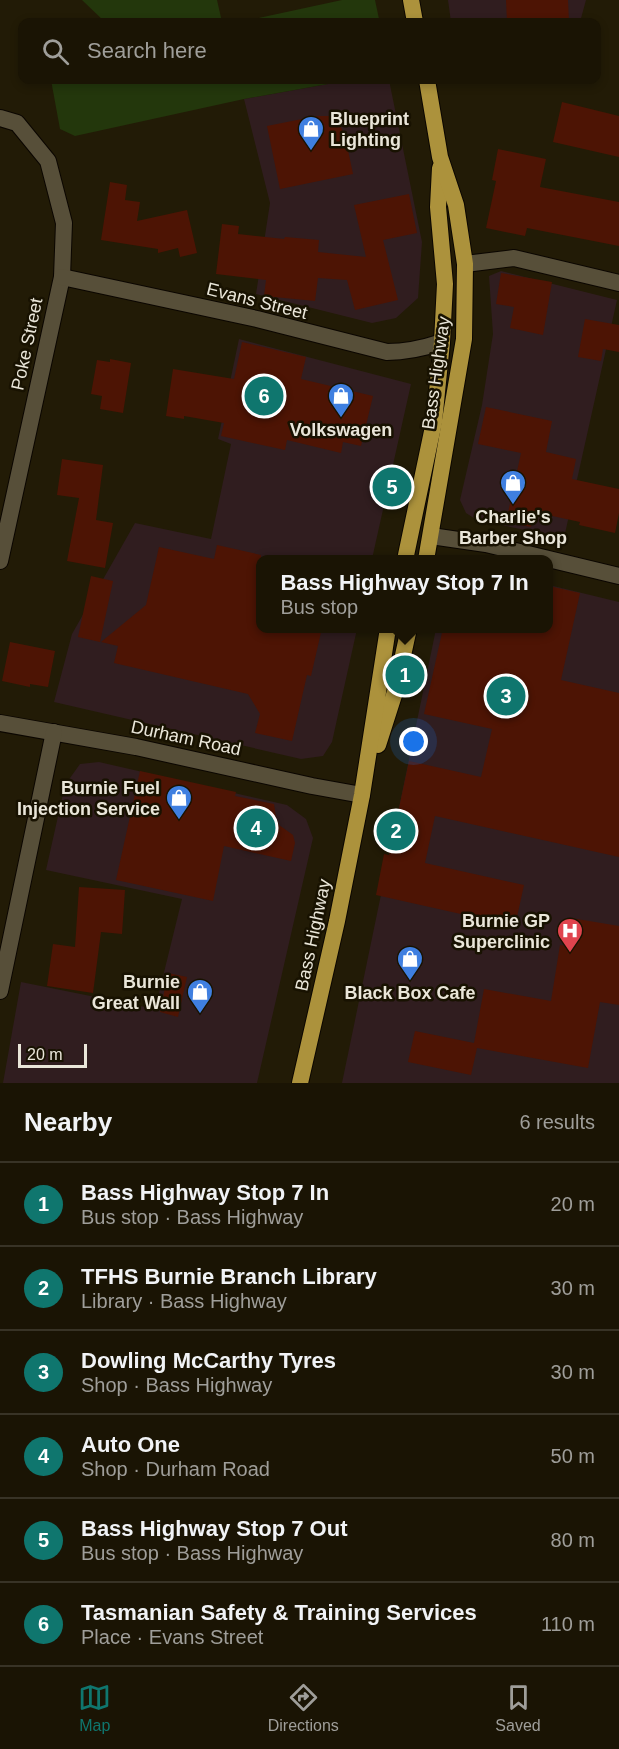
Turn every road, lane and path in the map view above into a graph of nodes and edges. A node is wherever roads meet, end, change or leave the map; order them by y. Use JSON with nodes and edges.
{"nodes":[{"id":1,"x":411,"y":0,"type":"edge"},
{"id":2,"x":414,"y":18,"type":"edge"},
{"id":3,"x":428,"y":84,"type":"edge"},
{"id":4,"x":0,"y":118,"type":"edge"},
{"id":5,"x":440,"y":157,"type":"junction"},
{"id":6,"x":465,"y":264,"type":"junction"},
{"id":7,"x":62,"y":277,"type":"junction"},
{"id":8,"x":619,"y":283,"type":"edge"},
{"id":9,"x":442,"y":342,"type":"junction"},
{"id":10,"x":431,"y":536,"type":"junction"},
{"id":11,"x":406,"y":555,"type":"edge"},
{"id":12,"x":427,"y":555,"type":"edge"},
{"id":13,"x":532,"y":555,"type":"edge"},
{"id":14,"x":553,"y":560,"type":"edge"},
{"id":15,"x":0,"y":561,"type":"edge"},
{"id":16,"x":619,"y":576,"type":"edge"},
{"id":17,"x":387,"y":633,"type":"edge"},
{"id":18,"x":408,"y":633,"type":"edge"},
{"id":19,"x":0,"y":723,"type":"edge"},
{"id":20,"x":54,"y":732,"type":"junction"},
{"id":21,"x":362,"y":795,"type":"junction"},
{"id":22,"x":0,"y":991,"type":"edge"},
{"id":23,"x":300,"y":1083,"type":"edge"}],
"edges":[{"from":1,"to":2,"type":"highway"},
{"from":3,"to":5,"type":"highway","name":"Bass Highway"},
{"from":4,"to":7,"type":"street","name":"Poke Street"},
{"from":5,"to":6,"type":"highway","name":"Bass Highway"},
{"from":5,"to":9,"type":"highway","name":"Bass Highway"},
{"from":6,"to":8,"type":"street"},
{"from":6,"to":10,"type":"highway","name":"Bass Highway"},
{"from":7,"to":9,"type":"street","name":"Evans Street"},
{"from":7,"to":15,"type":"street","name":"Poke Street"},
{"from":9,"to":11,"type":"highway","name":"Bass Highway"},
{"from":10,"to":12,"type":"highway","name":"Bass Highway"},
{"from":10,"to":13,"type":"street"},
{"from":14,"to":16,"type":"street"},
{"from":17,"to":21,"type":"highway","name":"Bass Highway"},
{"from":18,"to":21,"type":"highway","name":"Bass Highway"},
{"from":19,"to":20,"type":"street","name":"Durham Road"},
{"from":20,"to":21,"type":"street","name":"Durham Road"},
{"from":20,"to":22,"type":"street"},
{"from":21,"to":23,"type":"highway","name":"Bass Highway"}]}
